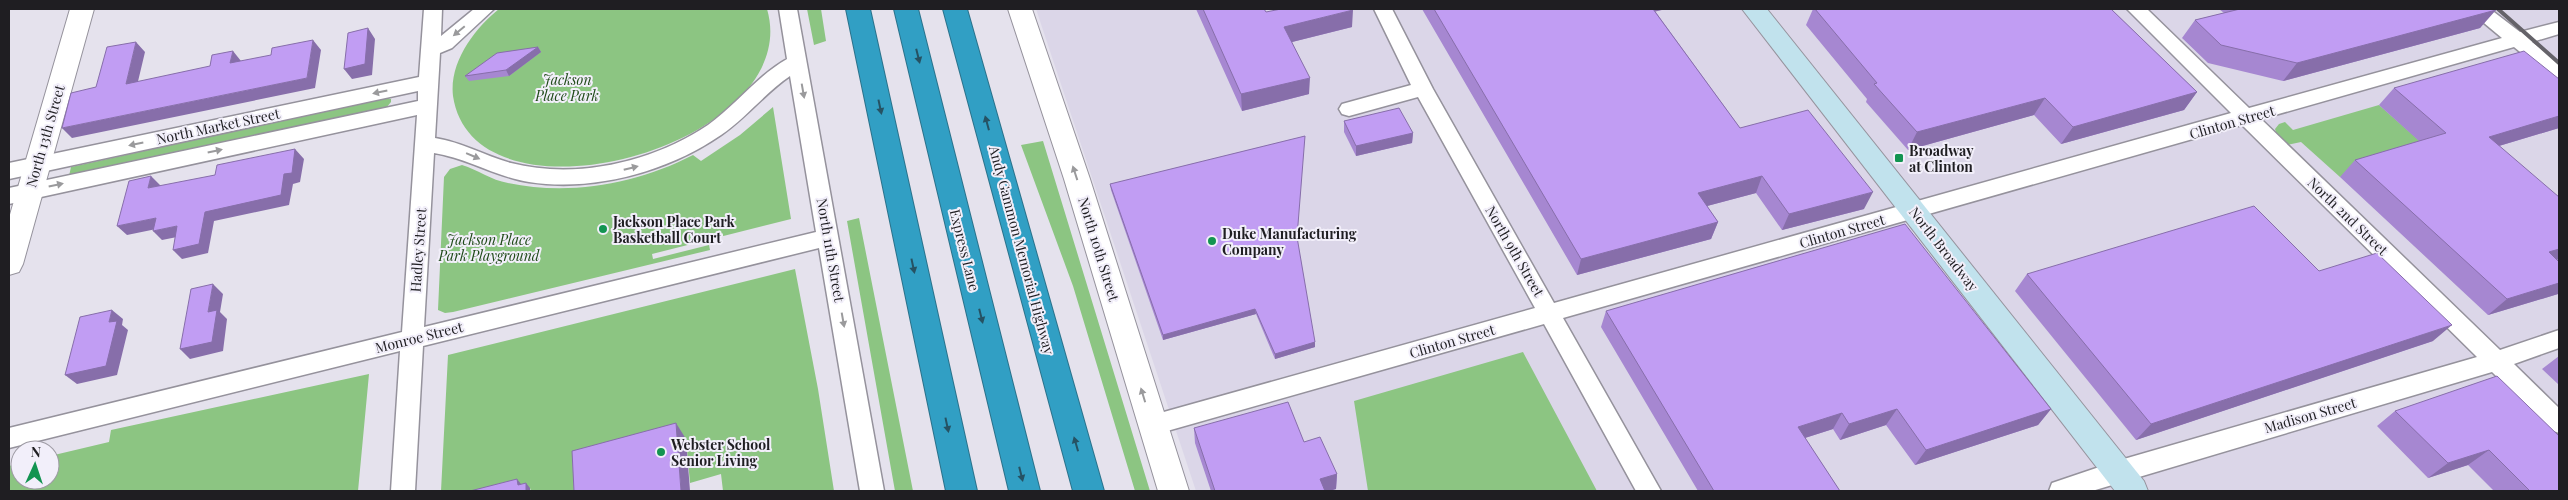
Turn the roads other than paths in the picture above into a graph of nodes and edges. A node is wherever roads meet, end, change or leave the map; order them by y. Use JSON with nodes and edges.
{"nodes":[{"id":1,"x":82,"y":9,"type":"edge"},
{"id":2,"x":433,"y":9,"type":"edge"},
{"id":3,"x":485,"y":9,"type":"edge"},
{"id":4,"x":788,"y":9,"type":"edge"},
{"id":5,"x":840,"y":9,"type":"edge"},
{"id":6,"x":858,"y":9,"type":"edge"},
{"id":7,"x":906,"y":9,"type":"edge"},
{"id":8,"x":955,"y":9,"type":"edge"},
{"id":9,"x":1020,"y":9,"type":"edge"},
{"id":10,"x":1383,"y":9,"type":"edge"},
{"id":11,"x":2136,"y":9,"type":"edge"},
{"id":12,"x":2478,"y":9,"type":"edge"},
{"id":13,"x":1759,"y":10,"type":"edge"},
{"id":14,"x":2559,"y":28,"type":"edge"},
{"id":15,"x":2520,"y":41,"type":"junction"},
{"id":16,"x":430,"y":50,"type":"junction"},
{"id":17,"x":870,"y":59,"type":"junction"},
{"id":18,"x":798,"y":62,"type":"junction"},
{"id":19,"x":2559,"y":73,"type":"edge"},
{"id":20,"x":428,"y":82,"type":"junction"},
{"id":21,"x":1423,"y":89,"type":"junction"},
{"id":22,"x":427,"y":106,"type":"junction"},
{"id":23,"x":1349,"y":108,"type":"dead end"},
{"id":24,"x":2247,"y":118,"type":"junction"},
{"id":25,"x":426,"y":145,"type":"junction"},
{"id":26,"x":37,"y":165,"type":"junction"},
{"id":27,"x":9,"y":171,"type":"edge"},
{"id":28,"x":19,"y":194,"type":"edge"},
{"id":29,"x":1914,"y":211,"type":"junction"},
{"id":30,"x":829,"y":237,"type":"junction"},
{"id":31,"x":9,"y":264,"type":"edge"},
{"id":32,"x":1550,"y":313,"type":"junction"},
{"id":33,"x":412,"y":338,"type":"junction"},
{"id":34,"x":2559,"y":339,"type":"edge"},
{"id":35,"x":2496,"y":361,"type":"junction"},
{"id":36,"x":2559,"y":423,"type":"edge"},
{"id":37,"x":1153,"y":425,"type":"junction"},
{"id":38,"x":9,"y":438,"type":"edge"},
{"id":39,"x":2125,"y":482,"type":"edge"},
{"id":40,"x":404,"y":491,"type":"edge"},
{"id":41,"x":872,"y":491,"type":"edge"},
{"id":42,"x":962,"y":491,"type":"edge"},
{"id":43,"x":1025,"y":491,"type":"edge"},
{"id":44,"x":1089,"y":491,"type":"edge"},
{"id":45,"x":1174,"y":491,"type":"edge"},
{"id":46,"x":1649,"y":491,"type":"edge"},
{"id":47,"x":2061,"y":491,"type":"edge"}],
"edges":[{"from":1,"to":26,"type":"street","name":"North 13th Street"},
{"from":2,"to":16,"type":"street","name":"Hadley Street"},
{"from":3,"to":16,"type":"street","one_way":true},
{"from":4,"to":18,"type":"street","name":"North 11th Street"},
{"from":5,"to":17,"type":"highway"},
{"from":6,"to":17,"type":"highway"},
{"from":7,"to":43,"type":"highway","name":"Express Lane","one_way":true},
{"from":44,"to":8,"type":"highway","name":"Andy Gammon Memorial Highway","one_way":true},
{"from":37,"to":9,"type":"street","name":"North 10th Street","one_way":true},
{"from":10,"to":21,"type":"street","name":"North 9th Street"},
{"from":11,"to":24,"type":"street","name":"North 2nd Street"},
{"from":12,"to":15,"type":"street"},
{"from":13,"to":29,"type":"main road","name":"North Broadway"},
{"from":14,"to":15,"type":"street","name":"Clinton Street"},
{"from":15,"to":19,"type":"street"},
{"from":15,"to":24,"type":"street","name":"Clinton Street"},
{"from":16,"to":20,"type":"street","name":"Hadley Street"},
{"from":17,"to":42,"type":"highway","one_way":true},
{"from":25,"to":18,"type":"street","one_way":true},
{"from":18,"to":30,"type":"street","name":"North 11th Street","one_way":true},
{"from":20,"to":22,"type":"street","name":"Hadley Street"},
{"from":20,"to":26,"type":"street","name":"North Market Street","one_way":true},
{"from":21,"to":23,"type":"street"},
{"from":21,"to":32,"type":"street","name":"North 9th Street"},
{"from":22,"to":25,"type":"street","name":"Hadley Street"},
{"from":28,"to":22,"type":"street","name":"North Market Street","one_way":true},
{"from":24,"to":29,"type":"street","name":"Clinton Street"},
{"from":24,"to":35,"type":"street","name":"North 2nd Street"},
{"from":25,"to":33,"type":"street","name":"Hadley Street"},
{"from":26,"to":27,"type":"street","name":"North Market Street"},
{"from":26,"to":28,"type":"street","name":"North 13th Street"},
{"from":28,"to":31,"type":"street","name":"North 13th Street"},
{"from":29,"to":32,"type":"street","name":"Clinton Street"},
{"from":29,"to":39,"type":"main road","name":"North Broadway"},
{"from":30,"to":33,"type":"street","name":"Monroe Street"},
{"from":30,"to":41,"type":"street","name":"North 11th Street","one_way":true},
{"from":32,"to":37,"type":"street","name":"Clinton Street"},
{"from":32,"to":46,"type":"street","name":"North 9th Street"},
{"from":33,"to":38,"type":"street","name":"Monroe Street"},
{"from":33,"to":40,"type":"street","name":"Hadley Street"},
{"from":34,"to":35,"type":"street","name":"Madison Street"},
{"from":35,"to":36,"type":"street","name":"North 2nd Street"},
{"from":35,"to":39,"type":"street","name":"Madison Street"},
{"from":37,"to":45,"type":"street","name":"North 10th Street"},
{"from":39,"to":47,"type":"street","name":"Madison Street"}]}
